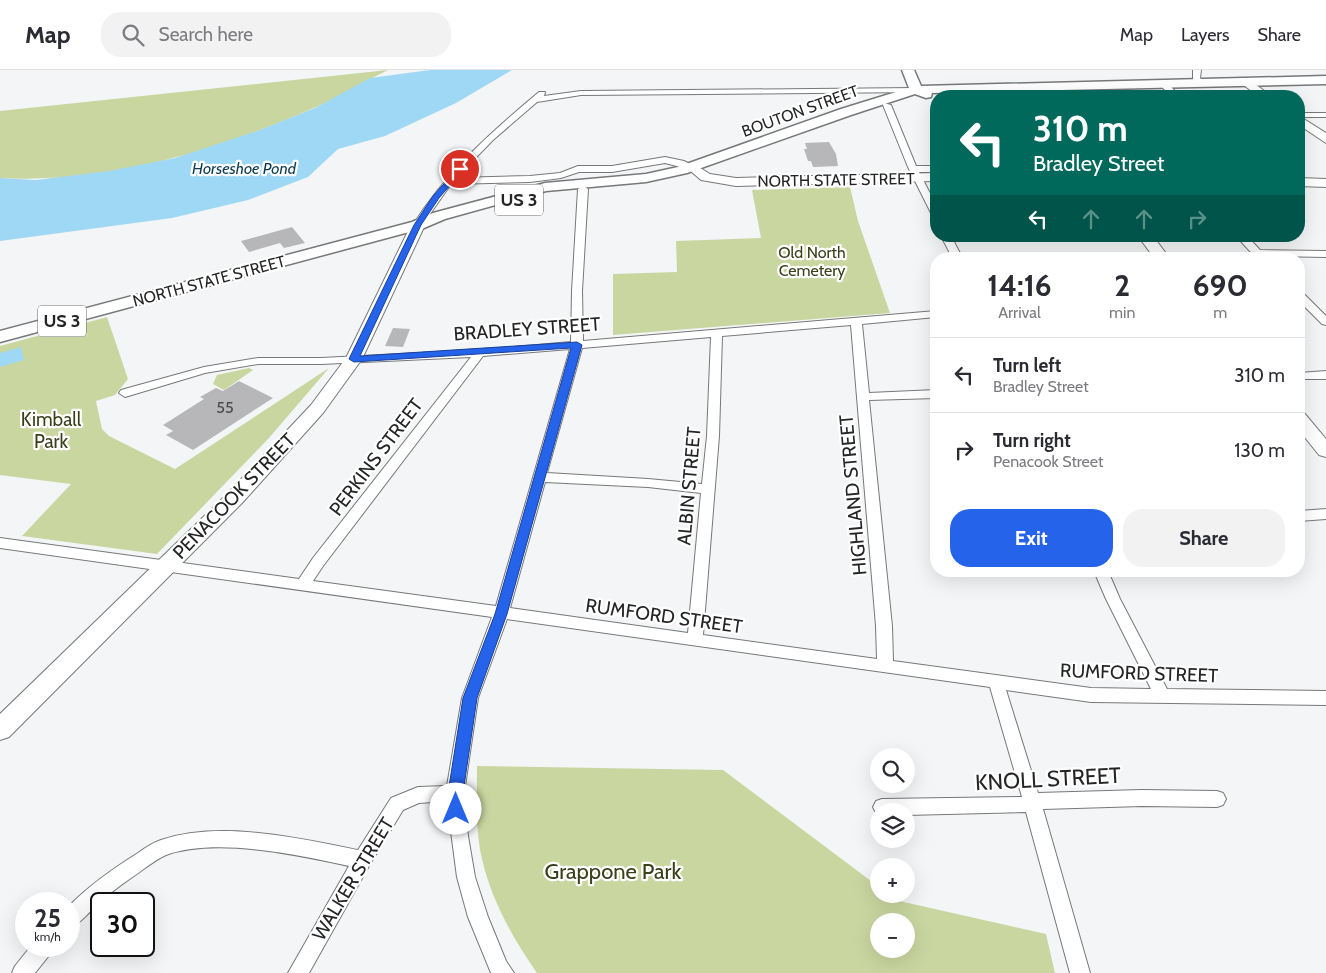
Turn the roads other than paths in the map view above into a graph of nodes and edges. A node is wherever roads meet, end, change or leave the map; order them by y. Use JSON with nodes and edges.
{"nodes":[{"id":1,"x":908,"y":70,"type":"edge"},
{"id":2,"x":1197,"y":70,"type":"edge"},
{"id":3,"x":925,"y":76,"type":"dead end"},
{"id":4,"x":1326,"y":80,"type":"edge"},
{"id":5,"x":1247,"y":83,"type":"junction"},
{"id":6,"x":1164,"y":84,"type":"junction"},
{"id":7,"x":1202,"y":84,"type":"junction"},
{"id":8,"x":1085,"y":90,"type":"edge"},
{"id":9,"x":1170,"y":90,"type":"edge"},
{"id":10,"x":1257,"y":90,"type":"edge"},
{"id":11,"x":924,"y":91,"type":"junction"},
{"id":12,"x":930,"y":91,"type":"edge"},
{"id":13,"x":581,"y":93,"type":"junction"},
{"id":14,"x":535,"y":100,"type":"junction"},
{"id":15,"x":887,"y":105,"type":"junction"},
{"id":16,"x":1305,"y":115,"type":"edge"},
{"id":17,"x":1326,"y":115,"type":"edge"},
{"id":18,"x":1305,"y":124,"type":"edge"},
{"id":19,"x":1326,"y":139,"type":"edge"},
{"id":20,"x":687,"y":169,"type":"junction"},
{"id":21,"x":930,"y":170,"type":"edge"},
{"id":22,"x":915,"y":173,"type":"junction"},
{"id":23,"x":930,"y":176,"type":"edge"},
{"id":24,"x":449,"y":181,"type":"junction"},
{"id":25,"x":1305,"y":182,"type":"edge"},
{"id":26,"x":1325,"y":183,"type":"edge"},
{"id":27,"x":583,"y":189,"type":"junction"},
{"id":28,"x":930,"y":202,"type":"edge"},
{"id":29,"x":418,"y":225,"type":"junction"},
{"id":30,"x":1150,"y":242,"type":"edge"},
{"id":31,"x":1247,"y":242,"type":"edge"},
{"id":32,"x":1158,"y":252,"type":"edge"},
{"id":33,"x":1256,"y":252,"type":"edge"},
{"id":34,"x":1326,"y":254,"type":"edge"},
{"id":35,"x":1305,"y":255,"type":"edge"},
{"id":36,"x":1305,"y":301,"type":"edge"},
{"id":37,"x":930,"y":315,"type":"edge"},
{"id":38,"x":1325,"y":320,"type":"edge"},
{"id":39,"x":856,"y":321,"type":"junction"},
{"id":40,"x":716,"y":334,"type":"junction"},
{"id":41,"x":0,"y":337,"type":"edge"},
{"id":42,"x":577,"y":345,"type":"junction"},
{"id":43,"x":480,"y":353,"type":"junction"},
{"id":44,"x":354,"y":359,"type":"junction"},
{"id":45,"x":1326,"y":375,"type":"edge"},
{"id":46,"x":1305,"y":376,"type":"edge"},
{"id":47,"x":125,"y":393,"type":"dead end"},
{"id":48,"x":930,"y":394,"type":"edge"},
{"id":49,"x":863,"y":398,"type":"junction"},
{"id":50,"x":1305,"y":425,"type":"edge"},
{"id":51,"x":1326,"y":451,"type":"edge"},
{"id":52,"x":541,"y":477,"type":"junction"},
{"id":53,"x":707,"y":489,"type":"junction"},
{"id":54,"x":1326,"y":514,"type":"edge"},
{"id":55,"x":1305,"y":516,"type":"edge"},
{"id":56,"x":0,"y":543,"type":"edge"},
{"id":57,"x":166,"y":565,"type":"junction"},
{"id":58,"x":1104,"y":577,"type":"edge"},
{"id":59,"x":304,"y":584,"type":"junction"},
{"id":60,"x":501,"y":614,"type":"junction"},
{"id":61,"x":695,"y":641,"type":"junction"},
{"id":62,"x":885,"y":667,"type":"junction"},
{"id":63,"x":996,"y":682,"type":"junction"},
{"id":64,"x":1163,"y":697,"type":"junction"},
{"id":65,"x":1326,"y":698,"type":"edge"},
{"id":66,"x":0,"y":730,"type":"edge"},
{"id":67,"x":455,"y":793,"type":"junction"},
{"id":68,"x":1217,"y":799,"type":"dead end"},
{"id":69,"x":1032,"y":801,"type":"junction"},
{"id":70,"x":915,"y":807,"type":"edge"},
{"id":71,"x":362,"y":860,"type":"junction"},
{"id":72,"x":80,"y":908,"type":"edge"},
{"id":73,"x":35,"y":957,"type":"edge"},
{"id":74,"x":22,"y":973,"type":"edge"},
{"id":75,"x":298,"y":973,"type":"edge"},
{"id":76,"x":504,"y":973,"type":"edge"},
{"id":77,"x":1080,"y":973,"type":"edge"}],
"edges":[{"from":1,"to":11,"type":"main road"},
{"from":2,"to":7,"type":"street"},
{"from":3,"to":11,"type":"main road"},
{"from":4,"to":5,"type":"main road","number":"US 3"},
{"from":5,"to":7,"type":"main road","number":"US 3"},
{"from":5,"to":10,"type":"street"},
{"from":6,"to":7,"type":"main road","number":"US 3"},
{"from":6,"to":8,"type":"main road","number":"US 3"},
{"from":6,"to":9,"type":"street"},
{"from":11,"to":12,"type":"main road","number":"US 3"},
{"from":11,"to":13,"type":"street"},
{"from":11,"to":15,"type":"main road","name":"BOUTON STREET","number":"US 3"},
{"from":11,"to":20,"type":"main road","name":"BOUTON STREET","number":"US 3"},
{"from":13,"to":14,"type":"street"},
{"from":13,"to":14,"type":"street"},
{"from":14,"to":24,"type":"street"},
{"from":15,"to":20,"type":"main road","name":"BOUTON STREET","number":"US 3"},
{"from":15,"to":22,"type":"street"},
{"from":16,"to":17,"type":"street"},
{"from":18,"to":19,"type":"street"},
{"from":20,"to":22,"type":"street","name":"NORTH STATE STREET"},
{"from":20,"to":24,"type":"street"},
{"from":20,"to":27,"type":"main road","name":"NORTH STATE STREET","number":"US 3"},
{"from":20,"to":29,"type":"main road","name":"NORTH STATE STREET","number":"US 3"},
{"from":21,"to":22,"type":"street"},
{"from":22,"to":23,"type":"street","name":"NORTH STATE STREET"},
{"from":22,"to":28,"type":"street"},
{"from":24,"to":29,"type":"street"},
{"from":25,"to":26,"type":"street"},
{"from":27,"to":29,"type":"main road","name":"NORTH STATE STREET","number":"US 3"},
{"from":27,"to":42,"type":"street"},
{"from":29,"to":41,"type":"main road","name":"NORTH STATE STREET","number":"US 3"},
{"from":29,"to":44,"type":"street","name":"PENACOOK STREET"},
{"from":30,"to":32,"type":"street"},
{"from":31,"to":33,"type":"street"},
{"from":34,"to":35,"type":"street"},
{"from":36,"to":38,"type":"street"},
{"from":37,"to":39,"type":"street","name":"BRADLEY STREET"},
{"from":39,"to":40,"type":"street","name":"BRADLEY STREET"},
{"from":39,"to":49,"type":"street","name":"HIGHLAND STREET"},
{"from":40,"to":42,"type":"street","name":"BRADLEY STREET"},
{"from":40,"to":53,"type":"street","name":"ALBIN STREET"},
{"from":42,"to":43,"type":"street","name":"BRADLEY STREET"},
{"from":42,"to":52,"type":"street"},
{"from":43,"to":44,"type":"street","name":"BRADLEY STREET"},
{"from":43,"to":59,"type":"street","name":"PERKINS STREET"},
{"from":44,"to":47,"type":"street","name":"BRADLEY STREET"},
{"from":44,"to":57,"type":"street","name":"PENACOOK STREET"},
{"from":45,"to":46,"type":"street"},
{"from":48,"to":49,"type":"street"},
{"from":49,"to":62,"type":"street","name":"HIGHLAND STREET"},
{"from":50,"to":51,"type":"street"},
{"from":52,"to":53,"type":"street"},
{"from":52,"to":60,"type":"street"},
{"from":53,"to":61,"type":"street","name":"ALBIN STREET"},
{"from":54,"to":55,"type":"street"},
{"from":56,"to":57,"type":"street","name":"RUMFORD STREET"},
{"from":57,"to":59,"type":"street","name":"RUMFORD STREET"},
{"from":57,"to":66,"type":"street","name":"PENACOOK STREET"},
{"from":58,"to":64,"type":"street"},
{"from":59,"to":60,"type":"street","name":"RUMFORD STREET"},
{"from":60,"to":61,"type":"street","name":"RUMFORD STREET"},
{"from":60,"to":67,"type":"street"},
{"from":61,"to":62,"type":"street","name":"RUMFORD STREET"},
{"from":62,"to":63,"type":"street","name":"RUMFORD STREET"},
{"from":63,"to":64,"type":"street","name":"RUMFORD STREET"},
{"from":63,"to":69,"type":"street"},
{"from":64,"to":65,"type":"street","name":"RUMFORD STREET"},
{"from":67,"to":71,"type":"street","name":"WALKER STREET"},
{"from":67,"to":76,"type":"street"},
{"from":68,"to":69,"type":"street","name":"KNOLL STREET"},
{"from":69,"to":70,"type":"street","name":"KNOLL STREET"},
{"from":69,"to":77,"type":"street"},
{"from":71,"to":72,"type":"street"},
{"from":71,"to":75,"type":"street","name":"WALKER STREET"},
{"from":73,"to":74,"type":"street"}]}
